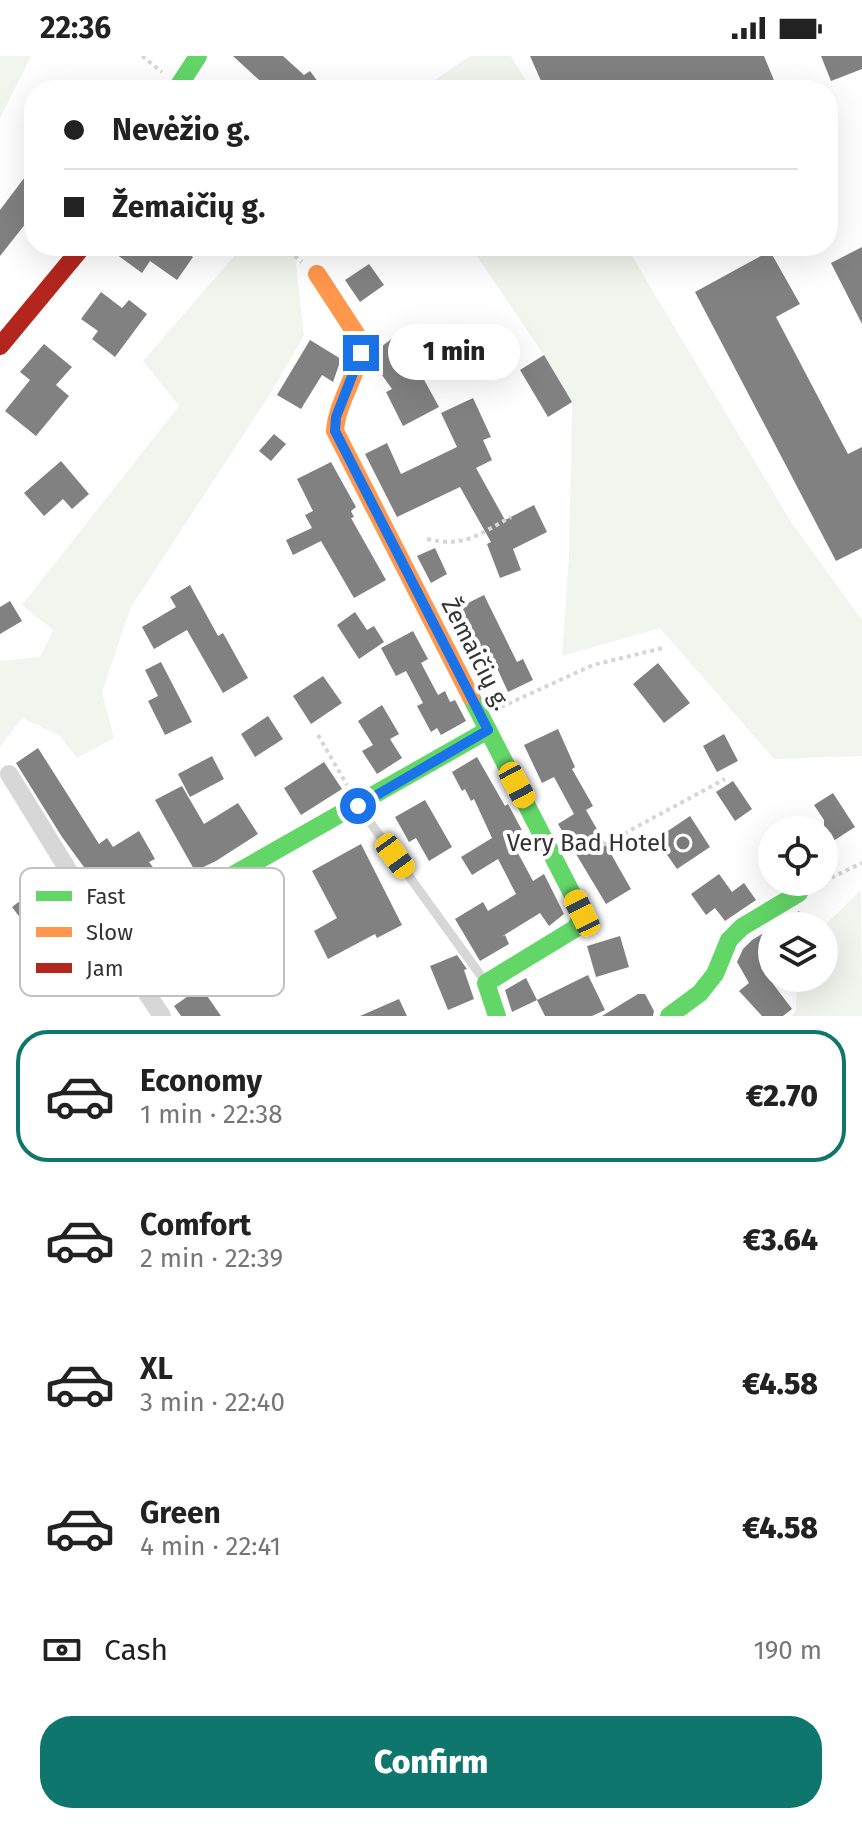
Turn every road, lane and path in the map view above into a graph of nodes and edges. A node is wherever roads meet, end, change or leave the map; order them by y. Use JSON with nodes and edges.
{"nodes":[{"id":1,"x":142,"y":56,"type":"edge"},
{"id":2,"x":198,"y":56,"type":"edge"},
{"id":3,"x":164,"y":73,"type":"dead end"},
{"id":4,"x":182,"y":80,"type":"edge"},
{"id":5,"x":76,"y":256,"type":"edge"},
{"id":6,"x":317,"y":274,"type":"dead end"},
{"id":7,"x":0,"y":346,"type":"edge"},
{"id":8,"x":511,"y":517,"type":"dead end"},
{"id":9,"x":427,"y":539,"type":"dead end"},
{"id":10,"x":663,"y":648,"type":"dead end"},
{"id":11,"x":484,"y":723,"type":"junction"},
{"id":12,"x":318,"y":735,"type":"dead end"},
{"id":13,"x":9,"y":774,"type":"dead end"},
{"id":14,"x":725,"y":779,"type":"dead end"},
{"id":15,"x":358,"y":806,"type":"junction"},
{"id":16,"x":603,"y":845,"type":"dead end"},
{"id":17,"x":862,"y":863,"type":"edge"},
{"id":18,"x":67,"y":868,"type":"edge"},
{"id":19,"x":247,"y":868,"type":"edge"},
{"id":20,"x":838,"y":874,"type":"edge"},
{"id":21,"x":794,"y":896,"type":"edge"},
{"id":22,"x":486,"y":983,"type":"junction"},
{"id":23,"x":149,"y":996,"type":"edge"},
{"id":24,"x":162,"y":1016,"type":"edge"},
{"id":25,"x":497,"y":1016,"type":"edge"},
{"id":26,"x":669,"y":1016,"type":"edge"}],
"edges":[{"from":1,"to":3,"type":"path"},
{"from":2,"to":4,"type":"street"},
{"from":5,"to":7,"type":"street"},
{"from":6,"to":11,"type":"street","name":"Žemaičių g."},
{"from":8,"to":9,"type":"path"},
{"from":10,"to":11,"type":"path"},
{"from":11,"to":15,"type":"street"},
{"from":11,"to":22,"type":"street","name":"Žemaičių g."},
{"from":12,"to":15,"type":"path"},
{"from":13,"to":18,"type":"street"},
{"from":14,"to":16,"type":"path"},
{"from":15,"to":19,"type":"street"},
{"from":15,"to":22,"type":"lane"},
{"from":17,"to":20,"type":"path"},
{"from":21,"to":26,"type":"street"},
{"from":22,"to":25,"type":"street"},
{"from":23,"to":24,"type":"street"}]}
